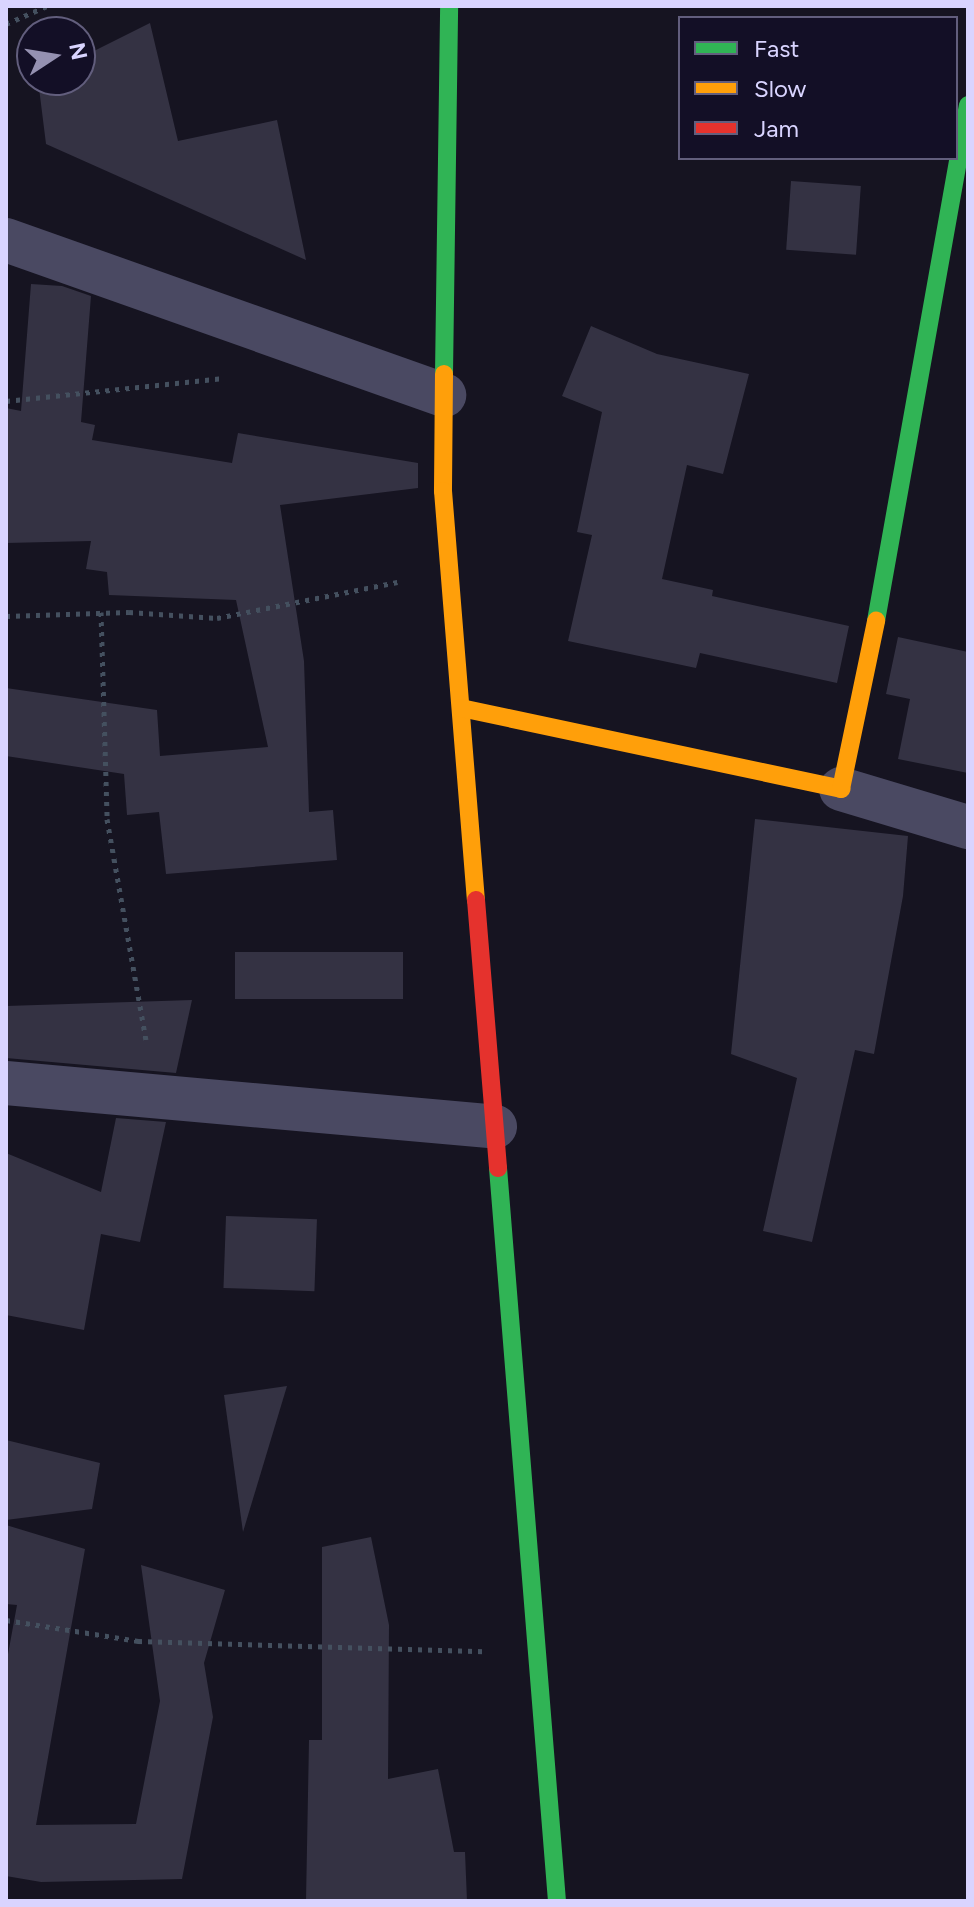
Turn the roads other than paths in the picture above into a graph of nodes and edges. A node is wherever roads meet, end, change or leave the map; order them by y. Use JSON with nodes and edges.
{"nodes":[{"id":1,"x":449,"y":6,"type":"edge"},
{"id":2,"x":968,"y":105,"type":"edge"},
{"id":3,"x":6,"y":240,"type":"edge"},
{"id":4,"x":444,"y":395,"type":"junction"},
{"id":5,"x":461,"y":708,"type":"junction"},
{"id":6,"x":841,"y":789,"type":"junction"},
{"id":7,"x":968,"y":827,"type":"edge"},
{"id":8,"x":6,"y":1083,"type":"edge"},
{"id":9,"x":495,"y":1127,"type":"junction"},
{"id":10,"x":557,"y":1901,"type":"edge"}],
"edges":[{"from":1,"to":4,"type":"main road"},
{"from":2,"to":6,"type":"main road"},
{"from":3,"to":4,"type":"street"},
{"from":4,"to":5,"type":"main road"},
{"from":5,"to":6,"type":"main road"},
{"from":5,"to":9,"type":"main road"},
{"from":6,"to":7,"type":"street"},
{"from":8,"to":9,"type":"street"},
{"from":9,"to":10,"type":"main road"}]}
